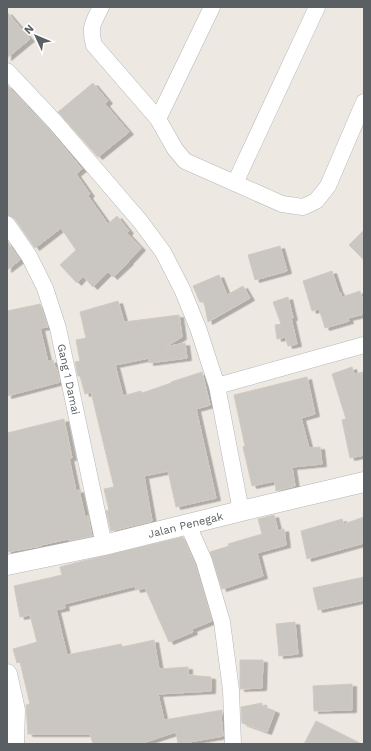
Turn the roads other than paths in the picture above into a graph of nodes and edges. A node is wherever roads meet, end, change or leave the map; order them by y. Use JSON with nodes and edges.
{"nodes":[{"id":1,"x":101,"y":7,"type":"edge"},
{"id":2,"x":212,"y":7,"type":"edge"},
{"id":3,"x":317,"y":7,"type":"edge"},
{"id":4,"x":7,"y":71,"type":"edge"},
{"id":5,"x":364,"y":102,"type":"edge"},
{"id":6,"x":158,"y":119,"type":"junction"},
{"id":7,"x":235,"y":183,"type":"junction"},
{"id":8,"x":7,"y":224,"type":"edge"},
{"id":9,"x":364,"y":345,"type":"edge"},
{"id":10,"x":217,"y":386,"type":"junction"},
{"id":11,"x":364,"y":482,"type":"edge"},
{"id":12,"x":241,"y":511,"type":"junction"},
{"id":13,"x":188,"y":524,"type":"junction"},
{"id":14,"x":104,"y":545,"type":"junction"},
{"id":15,"x":7,"y":565,"type":"edge"},
{"id":16,"x":7,"y":674,"type":"edge"},
{"id":17,"x":14,"y":744,"type":"edge"},
{"id":18,"x":233,"y":744,"type":"edge"}],
"edges":[{"from":1,"to":6,"type":"street"},
{"from":2,"to":6,"type":"street"},
{"from":3,"to":7,"type":"street"},
{"from":4,"to":10,"type":"street"},
{"from":5,"to":7,"type":"street"},
{"from":6,"to":7,"type":"street"},
{"from":8,"to":14,"type":"street","name":"Gang 1 Damai"},
{"from":9,"to":10,"type":"street"},
{"from":10,"to":12,"type":"street"},
{"from":11,"to":12,"type":"street","name":"Jalan Penegak"},
{"from":12,"to":13,"type":"street","name":"Jalan Penegak"},
{"from":13,"to":14,"type":"street","name":"Jalan Penegak"},
{"from":13,"to":18,"type":"street"},
{"from":14,"to":15,"type":"street","name":"Jalan Penegak"},
{"from":16,"to":17,"type":"street"}]}
